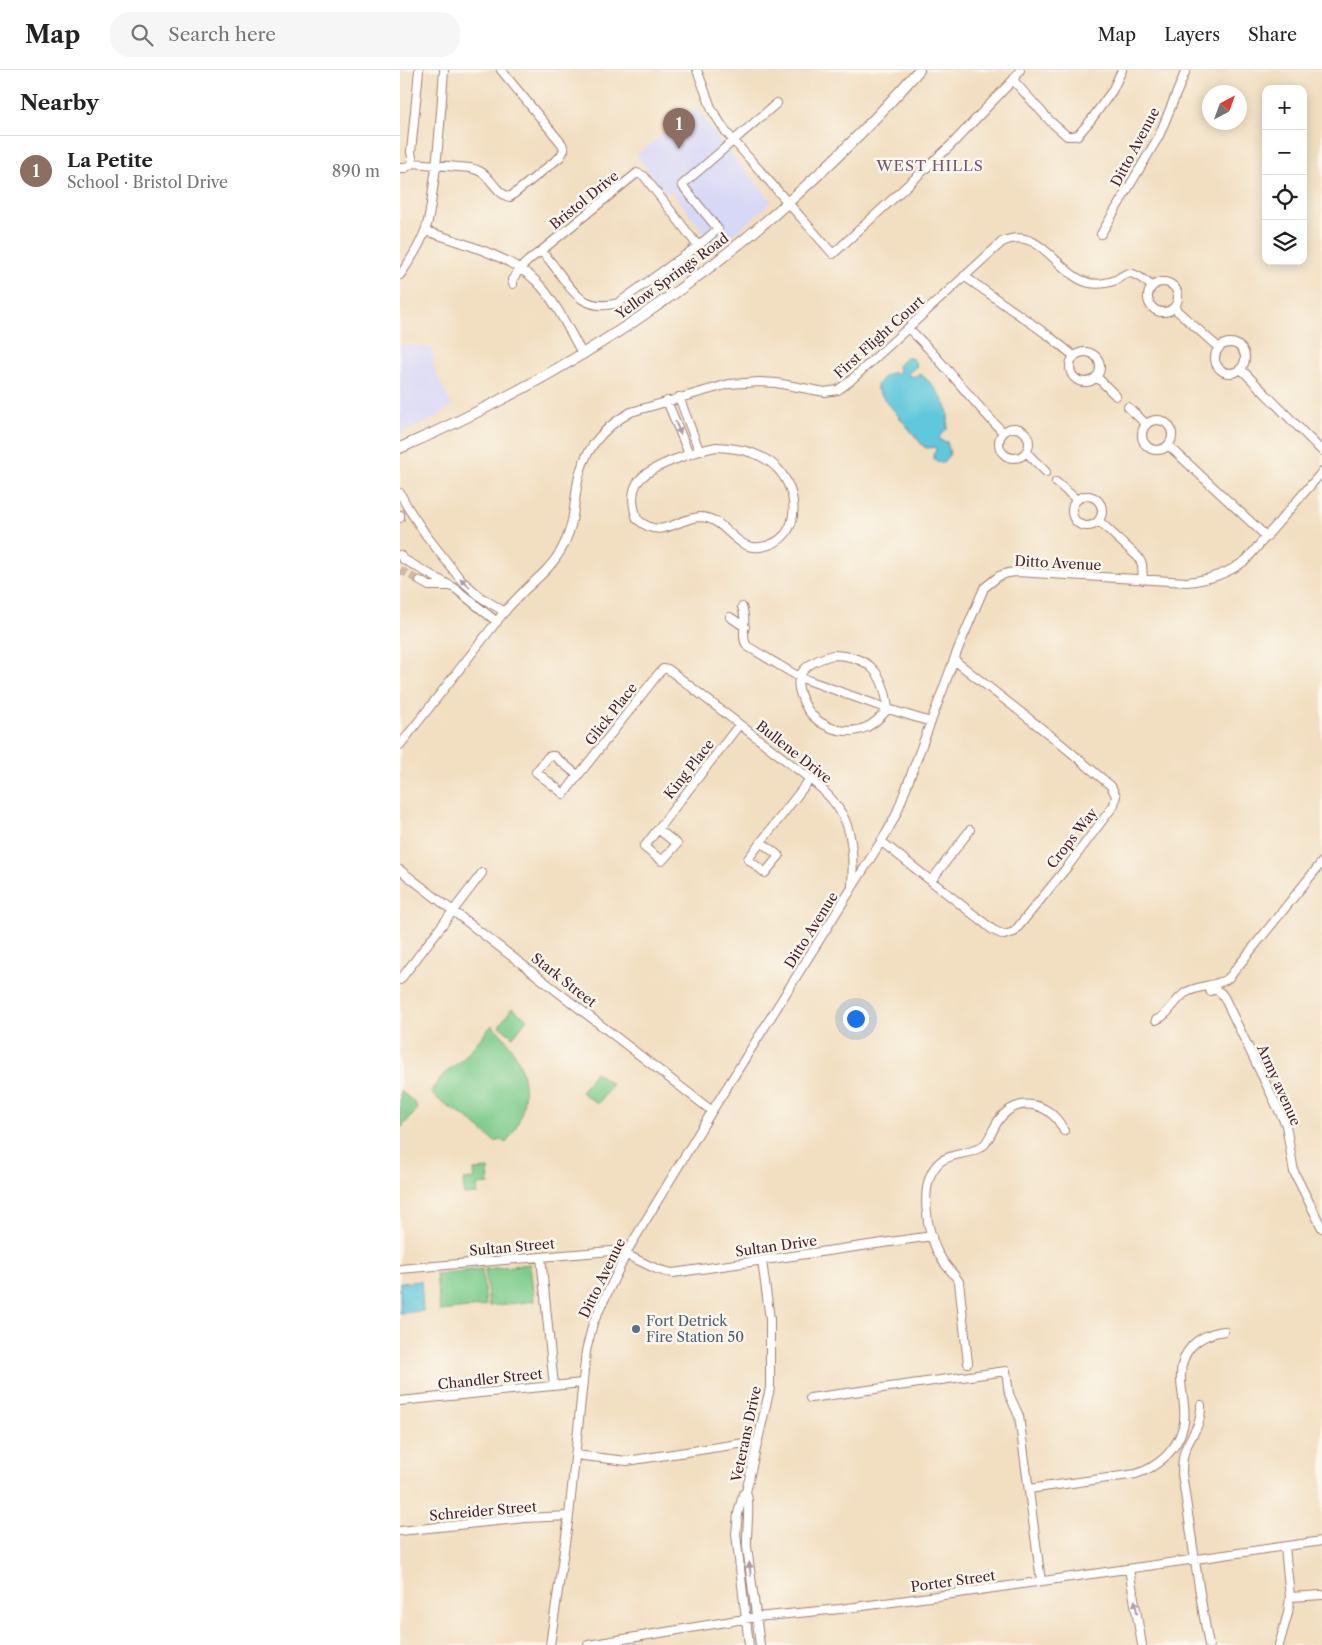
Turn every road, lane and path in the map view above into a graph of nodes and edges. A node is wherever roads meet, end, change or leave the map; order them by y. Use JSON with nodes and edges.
{"nodes":[{"id":1,"x":420,"y":70,"type":"edge"},
{"id":2,"x":444,"y":70,"type":"edge"},
{"id":3,"x":501,"y":70,"type":"edge"},
{"id":4,"x":697,"y":70,"type":"edge"},
{"id":5,"x":919,"y":70,"type":"edge"},
{"id":6,"x":1020,"y":70,"type":"edge"},
{"id":7,"x":1122,"y":70,"type":"edge"},
{"id":8,"x":1186,"y":70,"type":"edge"},
{"id":9,"x":1013,"y":80,"type":"junction"},
{"id":10,"x":777,"y":103,"type":"dead end"},
{"id":11,"x":734,"y":141,"type":"junction"},
{"id":12,"x":413,"y":163,"type":"junction"},
{"id":13,"x":437,"y":165,"type":"junction"},
{"id":14,"x":400,"y":168,"type":"edge"},
{"id":15,"x":789,"y":202,"type":"junction"},
{"id":16,"x":426,"y":231,"type":"junction"},
{"id":17,"x":1101,"y":234,"type":"dead end"},
{"id":18,"x":698,"y":246,"type":"junction"},
{"id":19,"x":541,"y":251,"type":"junction"},
{"id":20,"x":521,"y":269,"type":"junction"},
{"id":21,"x":400,"y":275,"type":"edge"},
{"id":22,"x":964,"y":276,"type":"junction"},
{"id":23,"x":511,"y":286,"type":"dead end"},
{"id":24,"x":1152,"y":286,"type":"junction"},
{"id":25,"x":1174,"y":308,"type":"junction"},
{"id":26,"x":908,"y":328,"type":"junction"},
{"id":27,"x":1219,"y":348,"type":"junction"},
{"id":28,"x":583,"y":354,"type":"junction"},
{"id":29,"x":1074,"y":356,"type":"junction"},
{"id":30,"x":1241,"y":369,"type":"junction"},
{"id":31,"x":1097,"y":377,"type":"junction"},
{"id":32,"x":1116,"y":396,"type":"dead end"},
{"id":33,"x":680,"y":397,"type":"junction"},
{"id":34,"x":667,"y":401,"type":"junction"},
{"id":35,"x":1128,"y":407,"type":"dead end"},
{"id":36,"x":1146,"y":424,"type":"junction"},
{"id":37,"x":1003,"y":432,"type":"junction"},
{"id":38,"x":1168,"y":445,"type":"junction"},
{"id":39,"x":400,"y":448,"type":"edge"},
{"id":40,"x":699,"y":450,"type":"junction"},
{"id":41,"x":1322,"y":451,"type":"edge"},
{"id":42,"x":1026,"y":452,"type":"junction"},
{"id":43,"x":688,"y":454,"type":"junction"},
{"id":44,"x":1046,"y":472,"type":"dead end"},
{"id":45,"x":1322,"y":472,"type":"edge"},
{"id":46,"x":1056,"y":482,"type":"dead end"},
{"id":47,"x":400,"y":492,"type":"edge"},
{"id":48,"x":1076,"y":499,"type":"junction"},
{"id":49,"x":1099,"y":521,"type":"junction"},
{"id":50,"x":1267,"y":537,"type":"junction"},
{"id":51,"x":400,"y":555,"type":"edge"},
{"id":52,"x":1143,"y":580,"type":"junction"},
{"id":53,"x":420,"y":581,"type":"tunnel mouth"},
{"id":54,"x":451,"y":586,"type":"junction"},
{"id":55,"x":742,"y":607,"type":"dead end"},
{"id":56,"x":501,"y":616,"type":"junction"},
{"id":57,"x":730,"y":617,"type":"dead end"},
{"id":58,"x":745,"y":627,"type":"junction"},
{"id":59,"x":954,"y":660,"type":"junction"},
{"id":60,"x":665,"y":669,"type":"joint"},
{"id":61,"x":799,"y":677,"type":"junction"},
{"id":62,"x":888,"y":709,"type":"junction"},
{"id":63,"x":931,"y":722,"type":"junction"},
{"id":64,"x":739,"y":725,"type":"junction"},
{"id":65,"x":400,"y":745,"type":"edge"},
{"id":66,"x":577,"y":777,"type":"junction"},
{"id":67,"x":810,"y":779,"type":"junction"},
{"id":68,"x":658,"y":829,"type":"dead end"},
{"id":69,"x":970,"y":830,"type":"dead end"},
{"id":70,"x":761,"y":842,"type":"dead end"},
{"id":71,"x":882,"y":842,"type":"junction"},
{"id":72,"x":853,"y":858,"type":"junction"},
{"id":73,"x":869,"y":861,"type":"junction"},
{"id":74,"x":1322,"y":862,"type":"edge"},
{"id":75,"x":400,"y":870,"type":"edge"},
{"id":76,"x":482,"y":873,"type":"dead end"},
{"id":77,"x":931,"y":881,"type":"junction"},
{"id":78,"x":852,"y":887,"type":"junction"},
{"id":79,"x":453,"y":910,"type":"junction"},
{"id":80,"x":400,"y":980,"type":"edge"},
{"id":81,"x":1210,"y":991,"type":"dead end"},
{"id":82,"x":1156,"y":1020,"type":"dead end"},
{"id":83,"x":712,"y":1111,"type":"junction"},
{"id":84,"x":1064,"y":1131,"type":"dead end"},
{"id":85,"x":1322,"y":1228,"type":"edge"},
{"id":86,"x":932,"y":1236,"type":"junction"},
{"id":87,"x":626,"y":1254,"type":"junction"},
{"id":88,"x":541,"y":1256,"type":"junction"},
{"id":89,"x":762,"y":1261,"type":"junction"},
{"id":90,"x":400,"y":1269,"type":"edge"},
{"id":91,"x":1224,"y":1331,"type":"dead end"},
{"id":92,"x":968,"y":1363,"type":"dead end"},
{"id":93,"x":582,"y":1383,"type":"junction"},
{"id":94,"x":554,"y":1386,"type":"junction"},
{"id":95,"x":810,"y":1398,"type":"dead end"},
{"id":96,"x":400,"y":1401,"type":"edge"},
{"id":97,"x":1202,"y":1405,"type":"dead end"},
{"id":98,"x":758,"y":1441,"type":"junction"},
{"id":99,"x":575,"y":1456,"type":"junction"},
{"id":100,"x":1029,"y":1489,"type":"junction"},
{"id":101,"x":746,"y":1492,"type":"junction"},
{"id":102,"x":569,"y":1516,"type":"junction"},
{"id":103,"x":400,"y":1531,"type":"edge"},
{"id":104,"x":1322,"y":1541,"type":"edge"},
{"id":105,"x":1285,"y":1546,"type":"junction"},
{"id":106,"x":1196,"y":1559,"type":"junction"},
{"id":107,"x":1129,"y":1569,"type":"junction"},
{"id":108,"x":1041,"y":1581,"type":"junction"},
{"id":109,"x":1322,"y":1595,"type":"edge"},
{"id":110,"x":1290,"y":1597,"type":"junction"},
{"id":111,"x":756,"y":1617,"type":"junction"},
{"id":112,"x":746,"y":1619,"type":"junction"},
{"id":113,"x":550,"y":1645,"type":"edge"},
{"id":114,"x":588,"y":1645,"type":"edge"},
{"id":115,"x":749,"y":1645,"type":"edge"},
{"id":116,"x":760,"y":1645,"type":"edge"},
{"id":117,"x":1142,"y":1645,"type":"edge"},
{"id":118,"x":1209,"y":1645,"type":"edge"},
{"id":119,"x":1279,"y":1645,"type":"edge"}],
"edges":[{"from":1,"to":12,"type":"street"},
{"from":2,"to":13,"type":"street"},
{"from":3,"to":13,"type":"street"},
{"from":4,"to":11,"type":"street"},
{"from":5,"to":15,"type":"main road","name":"Yellow Springs Road"},
{"from":6,"to":9,"type":"street"},
{"from":7,"to":9,"type":"street"},
{"from":8,"to":17,"type":"street","name":"Ditto Avenue"},
{"from":9,"to":15,"type":"street"},
{"from":10,"to":11,"type":"street"},
{"from":11,"to":15,"type":"street"},
{"from":11,"to":18,"type":"street"},
{"from":12,"to":13,"type":"street"},
{"from":12,"to":14,"type":"street"},
{"from":13,"to":16,"type":"street"},
{"from":15,"to":28,"type":"main road","name":"Yellow Springs Road"},
{"from":16,"to":20,"type":"street"},
{"from":16,"to":21,"type":"street"},
{"from":18,"to":19,"type":"street"},
{"from":18,"to":19,"type":"street","name":"Bristol Drive"},
{"from":19,"to":20,"type":"street","name":"Bristol Drive"},
{"from":20,"to":23,"type":"street","name":"Bristol Drive"},
{"from":20,"to":28,"type":"street"},
{"from":22,"to":24,"type":"street","name":"First Flight Court"},
{"from":22,"to":26,"type":"street","name":"First Flight Court"},
{"from":22,"to":29,"type":"street"},
{"from":24,"to":25,"type":"street"},
{"from":24,"to":25,"type":"street"},
{"from":25,"to":27,"type":"street"},
{"from":26,"to":33,"type":"street","name":"First Flight Court"},
{"from":26,"to":37,"type":"street"},
{"from":27,"to":30,"type":"street"},
{"from":27,"to":30,"type":"street"},
{"from":28,"to":39,"type":"main road","name":"Yellow Springs Road"},
{"from":29,"to":31,"type":"street"},
{"from":29,"to":31,"type":"street"},
{"from":30,"to":41,"type":"street"},
{"from":31,"to":32,"type":"street"},
{"from":33,"to":34,"type":"street","name":"First Flight Court"},
{"from":33,"to":40,"type":"street"},
{"from":34,"to":43,"type":"street","one_way":true},
{"from":34,"to":56,"type":"street","name":"First Flight Court"},
{"from":35,"to":36,"type":"street"},
{"from":36,"to":38,"type":"street"},
{"from":36,"to":38,"type":"street"},
{"from":37,"to":42,"type":"street"},
{"from":37,"to":42,"type":"street"},
{"from":38,"to":50,"type":"street"},
{"from":40,"to":43,"type":"street"},
{"from":40,"to":43,"type":"street"},
{"from":42,"to":44,"type":"street"},
{"from":45,"to":50,"type":"street","name":"Ditto Avenue"},
{"from":46,"to":48,"type":"street"},
{"from":56,"to":47,"type":"street","one_way":true},
{"from":48,"to":49,"type":"street"},
{"from":48,"to":49,"type":"street"},
{"from":49,"to":52,"type":"street"},
{"from":50,"to":52,"type":"street","name":"Ditto Avenue"},
{"from":51,"to":54,"type":"street"},
{"from":52,"to":59,"type":"street","name":"Ditto Avenue"},
{"from":53,"to":54,"type":"street"},
{"from":54,"to":56,"type":"street"},
{"from":55,"to":58,"type":"street"},
{"from":56,"to":65,"type":"street","name":"First Flight Court"},
{"from":57,"to":58,"type":"street"},
{"from":58,"to":61,"type":"street"},
{"from":59,"to":63,"type":"street","name":"Ditto Avenue"},
{"from":59,"to":77,"type":"street","name":"Crops Way"},
{"from":60,"to":64,"type":"street","name":"Bullene Drive"},
{"from":60,"to":66,"type":"street","name":"Glick Place"},
{"from":61,"to":62,"type":"street"},
{"from":61,"to":62,"type":"street"},
{"from":61,"to":62,"type":"street"},
{"from":62,"to":63,"type":"street"},
{"from":63,"to":71,"type":"street","name":"Ditto Avenue"},
{"from":64,"to":67,"type":"street","name":"Bullene Drive"},
{"from":64,"to":68,"type":"street","name":"King Place"},
{"from":66,"to":66,"type":"street","name":"Glick Place"},
{"from":67,"to":70,"type":"street"},
{"from":67,"to":72,"type":"street","name":"Bullene Drive"},
{"from":69,"to":77,"type":"street"},
{"from":71,"to":73,"type":"street","name":"Ditto Avenue"},
{"from":71,"to":77,"type":"street","name":"Crops Way"},
{"from":72,"to":73,"type":"street"},
{"from":72,"to":78,"type":"street","name":"Bullene Drive"},
{"from":73,"to":78,"type":"street","name":"Ditto Avenue"},
{"from":74,"to":82,"type":"street"},
{"from":75,"to":79,"type":"street","name":"Stark Street"},
{"from":76,"to":79,"type":"street"},
{"from":78,"to":83,"type":"street","name":"Ditto Avenue"},
{"from":79,"to":80,"type":"street"},
{"from":79,"to":83,"type":"street","name":"Stark Street"},
{"from":81,"to":85,"type":"street","name":"Army avenue"},
{"from":83,"to":87,"type":"street","name":"Ditto Avenue"},
{"from":84,"to":86,"type":"street"},
{"from":86,"to":89,"type":"street","name":"Sultan Drive"},
{"from":86,"to":92,"type":"street"},
{"from":87,"to":88,"type":"street","name":"Sultan Street"},
{"from":87,"to":89,"type":"street","name":"Sultan Drive"},
{"from":87,"to":93,"type":"street","name":"Ditto Avenue"},
{"from":88,"to":90,"type":"street","name":"Sultan Street"},
{"from":88,"to":94,"type":"street"},
{"from":89,"to":98,"type":"street","name":"Veterans Drive"},
{"from":91,"to":100,"type":"street"},
{"from":93,"to":94,"type":"street","name":"Chandler Street"},
{"from":93,"to":99,"type":"street","name":"Ditto Avenue"},
{"from":94,"to":96,"type":"street","name":"Chandler Street"},
{"from":95,"to":100,"type":"street"},
{"from":97,"to":106,"type":"street"},
{"from":98,"to":99,"type":"street"},
{"from":98,"to":101,"type":"street","name":"Veterans Drive"},
{"from":99,"to":102,"type":"street","name":"Ditto Avenue"},
{"from":100,"to":108,"type":"street"},
{"from":111,"to":101,"type":"street","name":"Veterans Drive","one_way":true},
{"from":101,"to":112,"type":"street","name":"Veterans Drive"},
{"from":102,"to":103,"type":"street","name":"Schreider Street"},
{"from":102,"to":113,"type":"street","name":"Ditto Avenue"},
{"from":104,"to":105,"type":"street","name":"Porter Street"},
{"from":105,"to":106,"type":"street","name":"Porter Street"},
{"from":105,"to":110,"type":"street"},
{"from":106,"to":107,"type":"street","name":"Porter Street"},
{"from":106,"to":118,"type":"street"},
{"from":107,"to":108,"type":"street","name":"Porter Street"},
{"from":117,"to":107,"type":"street","one_way":true},
{"from":108,"to":111,"type":"street","name":"Porter Street"},
{"from":109,"to":110,"type":"street"},
{"from":110,"to":119,"type":"street"},
{"from":111,"to":112,"type":"street","name":"Porter Street"},
{"from":111,"to":116,"type":"street","name":"Veterans Drive"},
{"from":112,"to":114,"type":"street","name":"Porter Street"},
{"from":112,"to":115,"type":"street","name":"Veterans Drive"}]}
